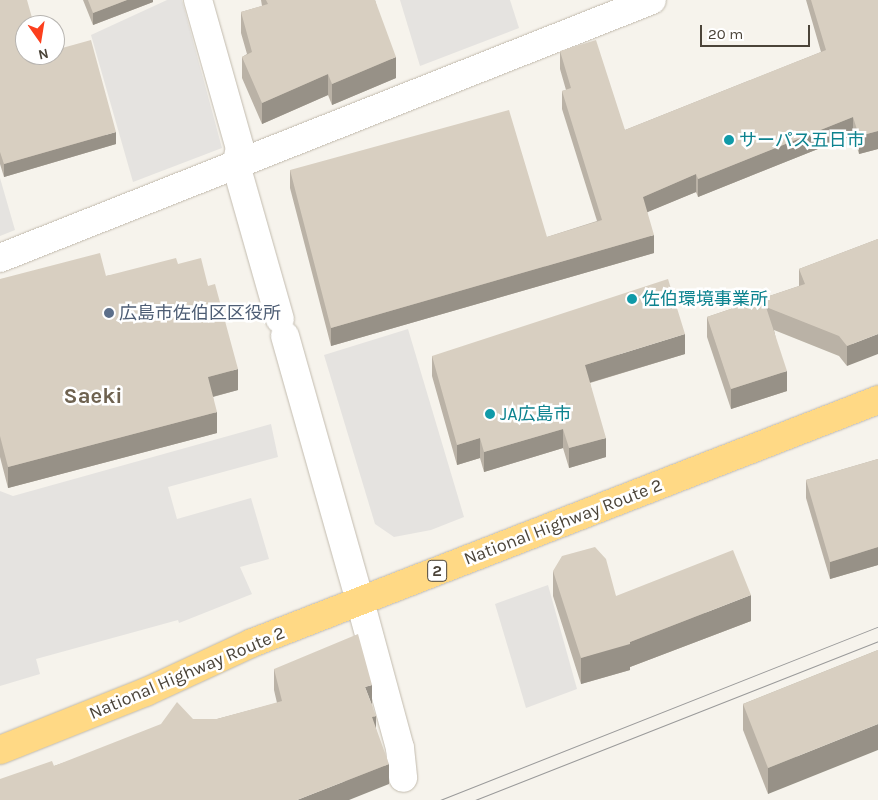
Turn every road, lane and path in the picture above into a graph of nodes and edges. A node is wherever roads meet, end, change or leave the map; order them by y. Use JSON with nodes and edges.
{"nodes":[{"id":1,"x":198,"y":0,"type":"edge"},
{"id":2,"x":652,"y":0,"type":"edge"},
{"id":3,"x":236,"y":165,"type":"junction"},
{"id":4,"x":0,"y":258,"type":"edge"},
{"id":5,"x":878,"y":400,"type":"edge"},
{"id":6,"x":360,"y":601,"type":"junction"},
{"id":7,"x":0,"y":750,"type":"edge"},
{"id":8,"x":403,"y":778,"type":"dead end"}],
"edges":[{"from":1,"to":3,"type":"street"},
{"from":2,"to":3,"type":"street"},
{"from":3,"to":4,"type":"street"},
{"from":3,"to":6,"type":"street"},
{"from":5,"to":6,"type":"highway","name":"National Highway Route 2","number":"2"},
{"from":6,"to":7,"type":"highway","name":"National Highway Route 2","number":"2"},
{"from":6,"to":8,"type":"street"}]}
